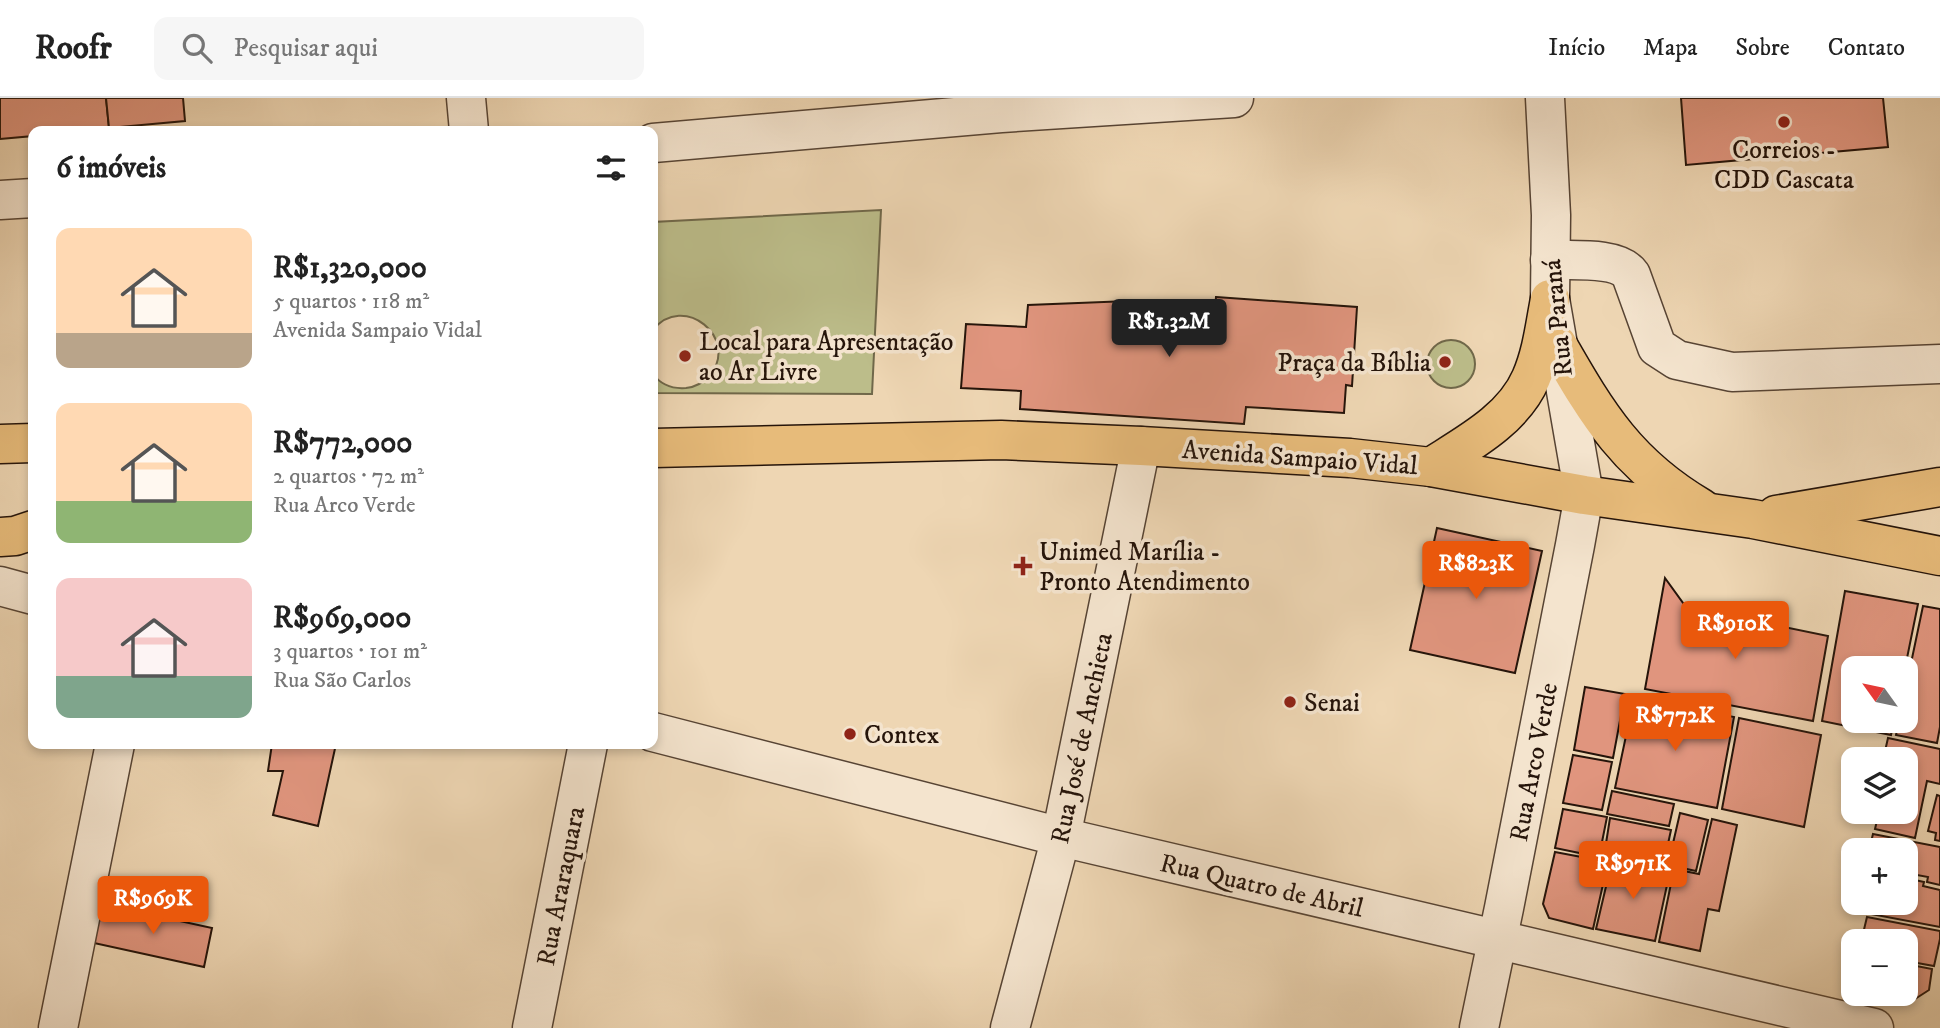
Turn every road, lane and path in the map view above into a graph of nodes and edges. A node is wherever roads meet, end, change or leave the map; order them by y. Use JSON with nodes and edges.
{"nodes":[{"id":1,"x":466,"y":98,"type":"edge"},
{"id":2,"x":1234,"y":98,"type":"edge"},
{"id":3,"x":1545,"y":98,"type":"edge"},
{"id":4,"x":1001,"y":105,"type":"edge"},
{"id":5,"x":469,"y":126,"type":"edge"},
{"id":6,"x":658,"y":142,"type":"edge"},
{"id":7,"x":28,"y":198,"type":"edge"},
{"id":8,"x":0,"y":200,"type":"edge"},
{"id":9,"x":1550,"y":260,"type":"junction"},
{"id":10,"x":1550,"y":299,"type":"junction"},
{"id":11,"x":1557,"y":344,"type":"junction"},
{"id":12,"x":1940,"y":363,"type":"edge"},
{"id":13,"x":28,"y":443,"type":"edge"},
{"id":14,"x":0,"y":444,"type":"edge"},
{"id":15,"x":1140,"y":446,"type":"junction"},
{"id":16,"x":658,"y":448,"type":"edge"},
{"id":17,"x":1431,"y":467,"type":"junction"},
{"id":18,"x":1940,"y":487,"type":"edge"},
{"id":19,"x":1584,"y":495,"type":"junction"},
{"id":20,"x":1709,"y":512,"type":"junction"},
{"id":21,"x":1753,"y":519,"type":"junction"},
{"id":22,"x":28,"y":532,"type":"edge"},
{"id":23,"x":0,"y":537,"type":"edge"},
{"id":24,"x":1940,"y":556,"type":"edge"},
{"id":25,"x":0,"y":586,"type":"edge"},
{"id":26,"x":28,"y":594,"type":"edge"},
{"id":27,"x":658,"y":733,"type":"edge"},
{"id":28,"x":114,"y":749,"type":"edge"},
{"id":29,"x":587,"y":749,"type":"edge"},
{"id":30,"x":1061,"y":837,"type":"junction"},
{"id":31,"x":1497,"y":941,"type":"junction"},
{"id":32,"x":58,"y":1028,"type":"edge"},
{"id":33,"x":532,"y":1028,"type":"edge"},
{"id":34,"x":1010,"y":1028,"type":"edge"},
{"id":35,"x":1479,"y":1028,"type":"edge"},
{"id":36,"x":1874,"y":1028,"type":"edge"}],
"edges":[{"from":1,"to":5,"type":"street"},
{"from":2,"to":4,"type":"street"},
{"from":3,"to":9,"type":"street","name":"Rua Paraná"},
{"from":4,"to":6,"type":"street"},
{"from":7,"to":8,"type":"street"},
{"from":9,"to":10,"type":"street","name":"Rua Paraná"},
{"from":9,"to":12,"type":"street"},
{"from":10,"to":11,"type":"street","name":"Rua Paraná"},
{"from":10,"to":17,"type":"main road"},
{"from":11,"to":19,"type":"street","name":"Rua Paraná"},
{"from":11,"to":20,"type":"main road"},
{"from":13,"to":14,"type":"main road"},
{"from":15,"to":16,"type":"main road","name":"Avenida Sampaio Vidal"},
{"from":15,"to":17,"type":"main road","name":"Avenida Sampaio Vidal"},
{"from":15,"to":30,"type":"street","name":"Rua José de Anchieta"},
{"from":17,"to":19,"type":"main road","name":"Avenida Sampaio Vidal"},
{"from":18,"to":21,"type":"main road"},
{"from":19,"to":20,"type":"main road","name":"Avenida Sampaio Vidal"},
{"from":19,"to":31,"type":"street","name":"Rua Arco Verde"},
{"from":20,"to":21,"type":"main road","name":"Avenida Sampaio Vidal"},
{"from":21,"to":24,"type":"main road","name":"Avenida Sampaio Vidal"},
{"from":22,"to":23,"type":"main road"},
{"from":25,"to":26,"type":"street"},
{"from":27,"to":30,"type":"street","name":"Rua Quatro de Abril"},
{"from":28,"to":32,"type":"street"},
{"from":29,"to":33,"type":"street","name":"Rua Araraquara"},
{"from":30,"to":31,"type":"street","name":"Rua Quatro de Abril"},
{"from":30,"to":34,"type":"street","name":"Rua José de Anchieta"},
{"from":31,"to":35,"type":"street","name":"Rua Arco Verde"},
{"from":31,"to":36,"type":"street","name":"Rua Quatro de Abril"}]}
